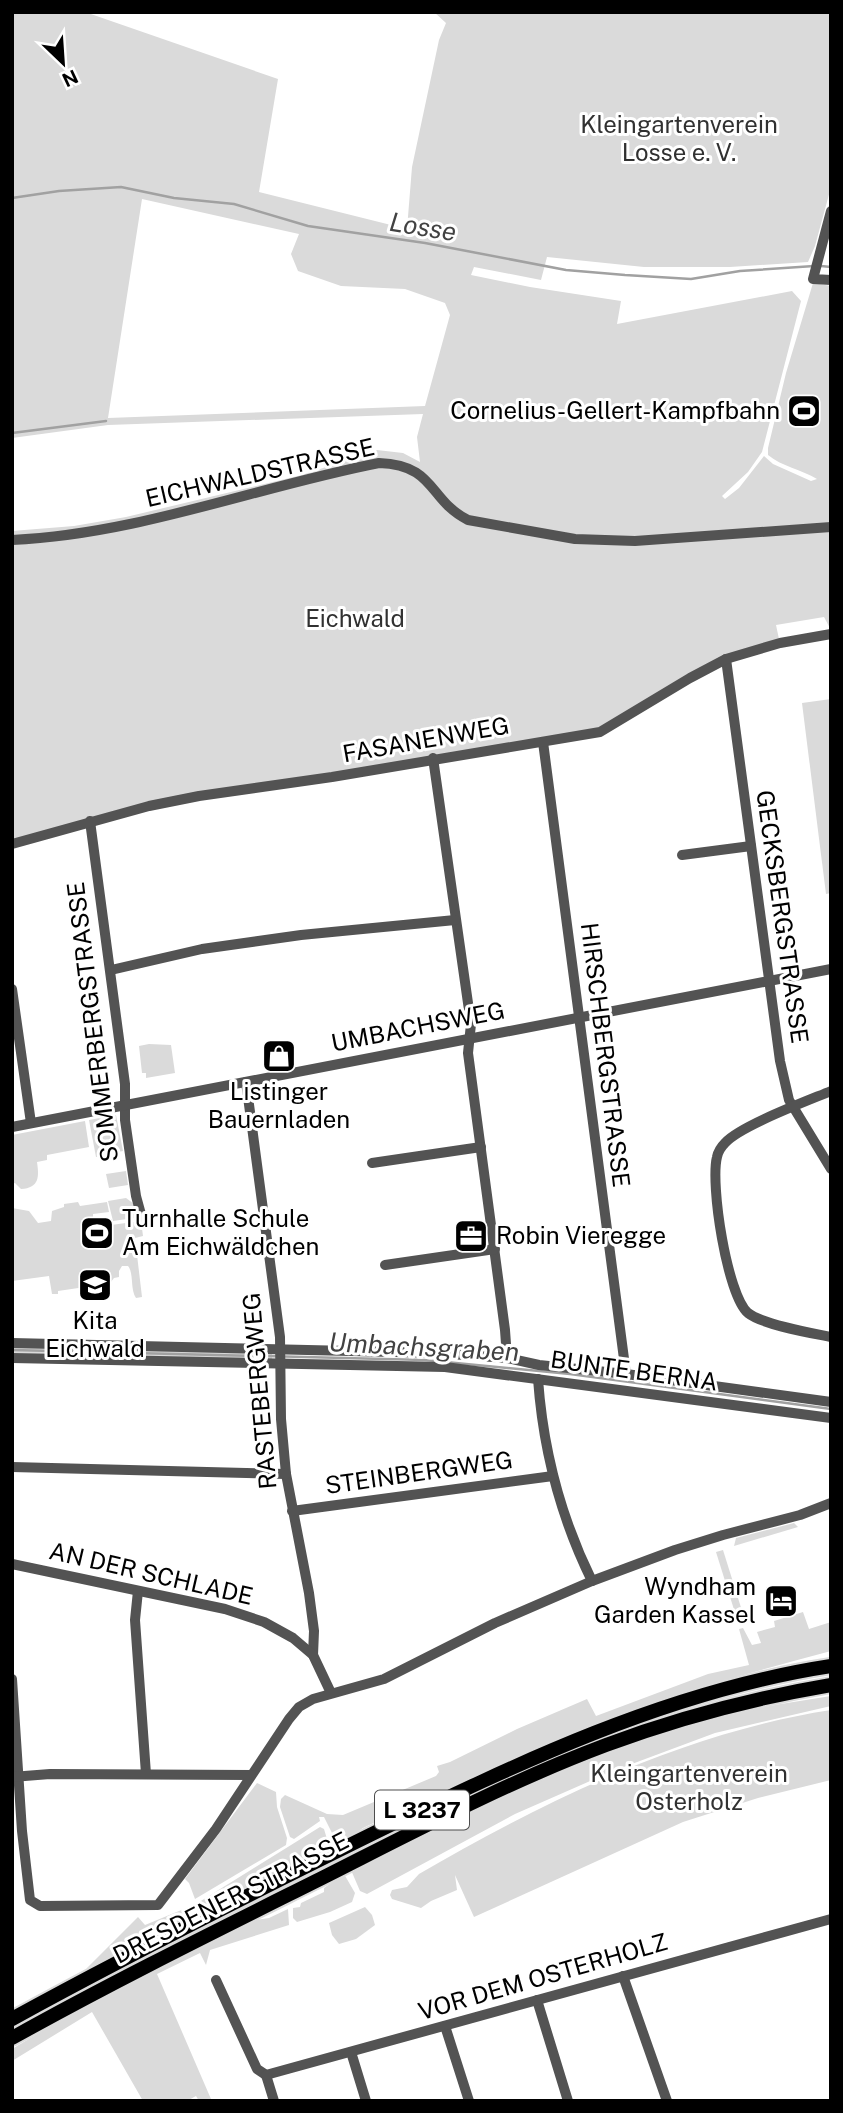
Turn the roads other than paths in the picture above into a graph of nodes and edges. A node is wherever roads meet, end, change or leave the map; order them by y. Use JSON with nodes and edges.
{"nodes":[{"id":1,"x":831,"y":211,"type":"edge"},
{"id":2,"x":823,"y":252,"type":"edge"},
{"id":3,"x":831,"y":281,"type":"edge"},
{"id":4,"x":831,"y":527,"type":"edge"},
{"id":5,"x":12,"y":540,"type":"edge"},
{"id":6,"x":831,"y":634,"type":"edge"},
{"id":7,"x":726,"y":659,"type":"junction"},
{"id":8,"x":543,"y":742,"type":"junction"},
{"id":9,"x":433,"y":758,"type":"junction"},
{"id":10,"x":90,"y":821,"type":"junction"},
{"id":11,"x":12,"y":844,"type":"edge"},
{"id":12,"x":751,"y":846,"type":"junction"},
{"id":13,"x":682,"y":855,"type":"dead end"},
{"id":14,"x":454,"y":920,"type":"junction"},
{"id":15,"x":831,"y":968,"type":"edge"},
{"id":16,"x":111,"y":970,"type":"junction"},
{"id":17,"x":769,"y":980,"type":"junction"},
{"id":18,"x":12,"y":989,"type":"edge"},
{"id":19,"x":13,"y":1009,"type":"edge"},
{"id":20,"x":579,"y":1017,"type":"junction"},
{"id":21,"x":470,"y":1039,"type":"junction"},
{"id":22,"x":246,"y":1082,"type":"junction"},
{"id":23,"x":831,"y":1090,"type":"edge"},
{"id":24,"x":126,"y":1106,"type":"junction"},
{"id":25,"x":793,"y":1107,"type":"junction"},
{"id":26,"x":31,"y":1123,"type":"junction"},
{"id":27,"x":12,"y":1127,"type":"edge"},
{"id":28,"x":481,"y":1147,"type":"junction"},
{"id":29,"x":372,"y":1163,"type":"dead end"},
{"id":30,"x":831,"y":1169,"type":"edge"},
{"id":31,"x":142,"y":1218,"type":"dead end"},
{"id":32,"x":495,"y":1249,"type":"junction"},
{"id":33,"x":385,"y":1265,"type":"dead end"},
{"id":34,"x":831,"y":1337,"type":"edge"},
{"id":35,"x":12,"y":1343,"type":"edge"},
{"id":36,"x":279,"y":1356,"type":"junction"},
{"id":37,"x":12,"y":1358,"type":"edge"},
{"id":38,"x":507,"y":1358,"type":"junction"},
{"id":39,"x":625,"y":1374,"type":"junction"},
{"id":40,"x":538,"y":1379,"type":"junction"},
{"id":41,"x":831,"y":1402,"type":"edge"},
{"id":42,"x":831,"y":1418,"type":"edge"},
{"id":43,"x":12,"y":1466,"type":"edge"},
{"id":44,"x":286,"y":1474,"type":"junction"},
{"id":45,"x":553,"y":1476,"type":"junction"},
{"id":46,"x":831,"y":1503,"type":"edge"},
{"id":47,"x":292,"y":1511,"type":"junction"},
{"id":48,"x":12,"y":1564,"type":"edge"},
{"id":49,"x":592,"y":1581,"type":"junction"},
{"id":50,"x":138,"y":1591,"type":"junction"},
{"id":51,"x":313,"y":1655,"type":"junction"},
{"id":52,"x":831,"y":1666,"type":"edge"},
{"id":53,"x":12,"y":1679,"type":"edge"},
{"id":54,"x":831,"y":1685,"type":"edge"},
{"id":55,"x":331,"y":1693,"type":"junction"},
{"id":56,"x":146,"y":1774,"type":"junction"},
{"id":57,"x":251,"y":1775,"type":"junction"},
{"id":58,"x":16,"y":1776,"type":"edge"},
{"id":59,"x":831,"y":1919,"type":"edge"},
{"id":60,"x":623,"y":1976,"type":"junction"},
{"id":61,"x":216,"y":1980,"type":"dead end"},
{"id":62,"x":537,"y":2000,"type":"junction"},
{"id":63,"x":12,"y":2019,"type":"edge"},
{"id":64,"x":444,"y":2026,"type":"junction"},
{"id":65,"x":12,"y":2038,"type":"edge"},
{"id":66,"x":351,"y":2052,"type":"junction"},
{"id":67,"x":266,"y":2075,"type":"junction"},
{"id":68,"x":274,"y":2101,"type":"edge"},
{"id":69,"x":366,"y":2101,"type":"edge"},
{"id":70,"x":469,"y":2101,"type":"edge"},
{"id":71,"x":568,"y":2101,"type":"edge"},
{"id":72,"x":667,"y":2101,"type":"edge"}],
"edges":[{"from":1,"to":2,"type":"street"},
{"from":2,"to":3,"type":"street"},
{"from":4,"to":5,"type":"street","name":"EICHWALDSTRASSE"},
{"from":6,"to":7,"type":"street","name":"FASANENWEG"},
{"from":7,"to":8,"type":"street","name":"FASANENWEG"},
{"from":7,"to":12,"type":"street","name":"GECKSBERGSTRASSE"},
{"from":8,"to":9,"type":"street","name":"FASANENWEG"},
{"from":8,"to":20,"type":"street","name":"HIRSCHBERGSTRASSE"},
{"from":9,"to":10,"type":"street","name":"FASANENWEG"},
{"from":9,"to":14,"type":"street"},
{"from":10,"to":11,"type":"street","name":"FASANENWEG"},
{"from":10,"to":16,"type":"street","name":"SOMMERBERGSTRASSE"},
{"from":12,"to":13,"type":"street"},
{"from":12,"to":17,"type":"street","name":"GECKSBERGSTRASSE"},
{"from":14,"to":16,"type":"street"},
{"from":14,"to":21,"type":"street"},
{"from":15,"to":17,"type":"street","name":"UMBACHSWEG"},
{"from":16,"to":24,"type":"street","name":"SOMMERBERGSTRASSE"},
{"from":17,"to":20,"type":"street","name":"UMBACHSWEG"},
{"from":17,"to":25,"type":"street","name":"GECKSBERGSTRASSE"},
{"from":18,"to":19,"type":"street"},
{"from":19,"to":26,"type":"street"},
{"from":20,"to":21,"type":"street","name":"UMBACHSWEG"},
{"from":20,"to":39,"type":"street","name":"HIRSCHBERGSTRASSE"},
{"from":21,"to":22,"type":"street","name":"UMBACHSWEG"},
{"from":21,"to":28,"type":"street"},
{"from":22,"to":24,"type":"street","name":"UMBACHSWEG"},
{"from":22,"to":36,"type":"street","name":"RASTEBERGWEG"},
{"from":23,"to":25,"type":"street"},
{"from":24,"to":26,"type":"street","name":"UMBACHSWEG"},
{"from":24,"to":31,"type":"street","name":"SOMMERBERGSTRASSE"},
{"from":25,"to":30,"type":"street","name":"GECKSBERGSTRASSE"},
{"from":25,"to":34,"type":"street"},
{"from":26,"to":27,"type":"street","name":"UMBACHSWEG"},
{"from":28,"to":29,"type":"street"},
{"from":28,"to":32,"type":"street"},
{"from":32,"to":33,"type":"street"},
{"from":32,"to":38,"type":"street"},
{"from":35,"to":36,"type":"street","name":"BUNTE BERNA"},
{"from":36,"to":37,"type":"street","name":"BUNTE BERNA"},
{"from":36,"to":38,"type":"street","name":"BUNTE BERNA"},
{"from":36,"to":40,"type":"street","name":"BUNTE BERNA"},
{"from":36,"to":44,"type":"street","name":"RASTEBERGWEG"},
{"from":38,"to":39,"type":"street","name":"BUNTE BERNA"},
{"from":39,"to":41,"type":"street","name":"BUNTE BERNA"},
{"from":40,"to":42,"type":"street","name":"BUNTE BERNA"},
{"from":40,"to":45,"type":"street"},
{"from":43,"to":44,"type":"street"},
{"from":44,"to":47,"type":"street","name":"RASTEBERGWEG"},
{"from":45,"to":47,"type":"street","name":"STEINBERGWEG"},
{"from":45,"to":49,"type":"street"},
{"from":46,"to":49,"type":"street"},
{"from":47,"to":51,"type":"street","name":"RASTEBERGWEG"},
{"from":48,"to":50,"type":"street","name":"AN DER SCHLADE"},
{"from":49,"to":55,"type":"street"},
{"from":50,"to":51,"type":"street","name":"AN DER SCHLADE"},
{"from":50,"to":56,"type":"street"},
{"from":51,"to":55,"type":"street","name":"AN DER SCHLADE"},
{"from":52,"to":63,"type":"main road","name":"DRESDENER STRASSE","number":"L 3237"},
{"from":53,"to":58,"type":"street"},
{"from":54,"to":65,"type":"main road","name":"DRESDENER STRASSE","number":"L 3237"},
{"from":55,"to":57,"type":"street"},
{"from":56,"to":57,"type":"street"},
{"from":56,"to":58,"type":"street"},
{"from":57,"to":58,"type":"street"},
{"from":59,"to":60,"type":"street","name":"VOR DEM OSTERHOLZ"},
{"from":60,"to":62,"type":"street","name":"VOR DEM OSTERHOLZ"},
{"from":60,"to":72,"type":"street"},
{"from":61,"to":67,"type":"street"},
{"from":62,"to":64,"type":"street","name":"VOR DEM OSTERHOLZ"},
{"from":62,"to":71,"type":"street"},
{"from":64,"to":66,"type":"street","name":"VOR DEM OSTERHOLZ"},
{"from":64,"to":70,"type":"street"},
{"from":66,"to":67,"type":"street","name":"VOR DEM OSTERHOLZ"},
{"from":66,"to":69,"type":"street"},
{"from":67,"to":68,"type":"street"}]}
